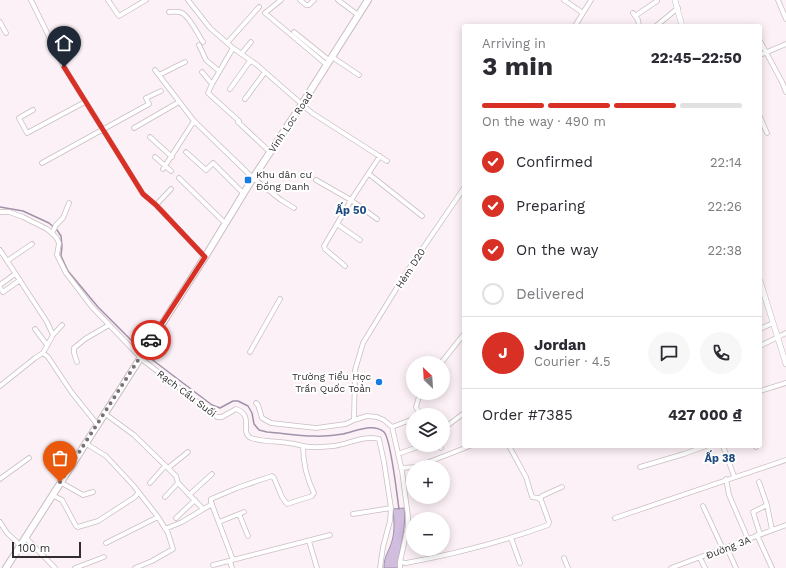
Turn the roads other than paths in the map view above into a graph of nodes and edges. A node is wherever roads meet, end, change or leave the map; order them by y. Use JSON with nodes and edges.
{"nodes":[{"id":1,"x":31,"y":0,"type":"edge"},
{"id":2,"x":108,"y":0,"type":"edge"},
{"id":3,"x":146,"y":0,"type":"edge"},
{"id":4,"x":188,"y":0,"type":"edge"},
{"id":5,"x":281,"y":0,"type":"edge"},
{"id":6,"x":300,"y":0,"type":"edge"},
{"id":7,"x":314,"y":0,"type":"edge"},
{"id":8,"x":338,"y":0,"type":"edge"},
{"id":9,"x":368,"y":0,"type":"edge"},
{"id":10,"x":564,"y":0,"type":"edge"},
{"id":11,"x":591,"y":0,"type":"edge"},
{"id":12,"x":675,"y":0,"type":"edge"},
{"id":13,"x":778,"y":0,"type":"edge"},
{"id":14,"x":657,"y":1,"type":"dead end"},
{"id":15,"x":259,"y":7,"type":"dead end"},
{"id":16,"x":678,"y":8,"type":"junction"},
{"id":17,"x":169,"y":12,"type":"dead end"},
{"id":18,"x":583,"y":13,"type":"junction"},
{"id":19,"x":358,"y":15,"type":"junction"},
{"id":20,"x":786,"y":19,"type":"edge"},
{"id":21,"x":0,"y":22,"type":"edge"},
{"id":22,"x":576,"y":24,"type":"edge"},
{"id":23,"x":639,"y":24,"type":"edge"},
{"id":24,"x":658,"y":24,"type":"edge"},
{"id":25,"x":682,"y":24,"type":"edge"},
{"id":26,"x":294,"y":32,"type":"dead end"},
{"id":27,"x":6,"y":33,"type":"dead end"},
{"id":28,"x":251,"y":42,"type":"dead end"},
{"id":29,"x":227,"y":43,"type":"junction"},
{"id":30,"x":786,"y":44,"type":"edge"},
{"id":31,"x":762,"y":45,"type":"edge"},
{"id":32,"x":233,"y":48,"type":"junction"},
{"id":33,"x":766,"y":53,"type":"junction"},
{"id":34,"x":241,"y":54,"type":"junction"},
{"id":35,"x":762,"y":54,"type":"edge"},
{"id":36,"x":250,"y":61,"type":"junction"},
{"id":37,"x":329,"y":61,"type":"junction"},
{"id":38,"x":185,"y":62,"type":"dead end"},
{"id":39,"x":155,"y":70,"type":"dead end"},
{"id":40,"x":219,"y":71,"type":"junction"},
{"id":41,"x":202,"y":72,"type":"dead end"},
{"id":42,"x":265,"y":72,"type":"junction"},
{"id":43,"x":159,"y":75,"type":"junction"},
{"id":44,"x":359,"y":75,"type":"dead end"},
{"id":45,"x":212,"y":84,"type":"junction"},
{"id":46,"x":230,"y":89,"type":"dead end"},
{"id":47,"x":161,"y":91,"type":"dead end"},
{"id":48,"x":786,"y":92,"type":"edge"},
{"id":49,"x":245,"y":99,"type":"dead end"},
{"id":50,"x":85,"y":102,"type":"junction"},
{"id":51,"x":179,"y":102,"type":"junction"},
{"id":52,"x":302,"y":104,"type":"junction"},
{"id":53,"x":33,"y":110,"type":"dead end"},
{"id":54,"x":194,"y":121,"type":"junction"},
{"id":55,"x":762,"y":122,"type":"edge"},
{"id":56,"x":134,"y":128,"type":"dead end"},
{"id":57,"x":102,"y":130,"type":"junction"},
{"id":58,"x":767,"y":133,"type":"dead end"},
{"id":59,"x":150,"y":137,"type":"dead end"},
{"id":60,"x":186,"y":152,"type":"dead end"},
{"id":61,"x":270,"y":152,"type":"junction"},
{"id":62,"x":380,"y":156,"type":"junction"},
{"id":63,"x":155,"y":157,"type":"dead end"},
{"id":64,"x":172,"y":157,"type":"junction"},
{"id":65,"x":387,"y":161,"type":"dead end"},
{"id":66,"x":42,"y":163,"type":"dead end"},
{"id":67,"x":164,"y":168,"type":"junction"},
{"id":68,"x":171,"y":171,"type":"dead end"},
{"id":69,"x":369,"y":174,"type":"junction"},
{"id":70,"x":179,"y":178,"type":"dead end"},
{"id":71,"x":253,"y":178,"type":"junction"},
{"id":72,"x":316,"y":180,"type":"dead end"},
{"id":73,"x":171,"y":189,"type":"dead end"},
{"id":74,"x":462,"y":191,"type":"edge"},
{"id":75,"x":243,"y":193,"type":"junction"},
{"id":76,"x":351,"y":200,"type":"junction"},
{"id":77,"x":69,"y":203,"type":"dead end"},
{"id":78,"x":156,"y":205,"type":"junction"},
{"id":79,"x":294,"y":208,"type":"dead end"},
{"id":80,"x":0,"y":212,"type":"edge"},
{"id":81,"x":422,"y":216,"type":"dead end"},
{"id":82,"x":377,"y":219,"type":"dead end"},
{"id":83,"x":225,"y":223,"type":"junction"},
{"id":84,"x":337,"y":224,"type":"junction"},
{"id":85,"x":53,"y":232,"type":"junction"},
{"id":86,"x":360,"y":240,"type":"dead end"},
{"id":87,"x":32,"y":244,"type":"dead end"},
{"id":88,"x":0,"y":250,"type":"edge"},
{"id":89,"x":205,"y":257,"type":"junction"},
{"id":90,"x":7,"y":260,"type":"junction"},
{"id":91,"x":345,"y":266,"type":"dead end"},
{"id":92,"x":15,"y":274,"type":"junction"},
{"id":93,"x":20,"y":280,"type":"junction"},
{"id":94,"x":0,"y":285,"type":"edge"},
{"id":95,"x":762,"y":287,"type":"edge"},
{"id":96,"x":0,"y":288,"type":"edge"},
{"id":97,"x":280,"y":299,"type":"dead end"},
{"id":98,"x":773,"y":323,"type":"junction"},
{"id":99,"x":62,"y":325,"type":"dead end"},
{"id":100,"x":109,"y":325,"type":"junction"},
{"id":101,"x":762,"y":328,"type":"edge"},
{"id":102,"x":35,"y":329,"type":"dead end"},
{"id":103,"x":786,"y":333,"type":"edge"},
{"id":104,"x":54,"y":335,"type":"junction"},
{"id":105,"x":462,"y":337,"type":"edge"},
{"id":106,"x":778,"y":337,"type":"junction"},
{"id":107,"x":47,"y":345,"type":"junction"},
{"id":108,"x":762,"y":345,"type":"edge"},
{"id":109,"x":250,"y":352,"type":"dead end"},
{"id":110,"x":43,"y":353,"type":"junction"},
{"id":111,"x":447,"y":356,"type":"edge"},
{"id":112,"x":141,"y":357,"type":"junction"},
{"id":113,"x":77,"y":362,"type":"dead end"},
{"id":114,"x":786,"y":364,"type":"edge"},
{"id":115,"x":786,"y":383,"type":"edge"},
{"id":116,"x":0,"y":386,"type":"edge"},
{"id":117,"x":762,"y":390,"type":"edge"},
{"id":118,"x":256,"y":403,"type":"dead end"},
{"id":119,"x":104,"y":413,"type":"junction"},
{"id":120,"x":462,"y":415,"type":"edge"},
{"id":121,"x":354,"y":420,"type":"junction"},
{"id":122,"x":406,"y":422,"type":"edge"},
{"id":123,"x":97,"y":424,"type":"junction"},
{"id":124,"x":450,"y":424,"type":"edge"},
{"id":125,"x":392,"y":427,"type":"junction"},
{"id":126,"x":85,"y":442,"type":"junction"},
{"id":127,"x":304,"y":446,"type":"junction"},
{"id":128,"x":465,"y":448,"type":"edge"},
{"id":129,"x":509,"y":448,"type":"edge"},
{"id":130,"x":700,"y":448,"type":"edge"},
{"id":131,"x":724,"y":448,"type":"edge"},
{"id":132,"x":406,"y":451,"type":"edge"},
{"id":133,"x":188,"y":452,"type":"dead end"},
{"id":134,"x":398,"y":454,"type":"junction"},
{"id":135,"x":29,"y":458,"type":"dead end"},
{"id":136,"x":434,"y":460,"type":"edge"},
{"id":137,"x":786,"y":460,"type":"edge"},
{"id":138,"x":52,"y":462,"type":"dead end"},
{"id":139,"x":640,"y":466,"type":"dead end"},
{"id":140,"x":167,"y":467,"type":"junction"},
{"id":141,"x":401,"y":468,"type":"junction"},
{"id":142,"x":406,"y":468,"type":"edge"},
{"id":143,"x":66,"y":472,"type":"junction"},
{"id":144,"x":212,"y":474,"type":"dead end"},
{"id":145,"x":734,"y":476,"type":"junction"},
{"id":146,"x":0,"y":479,"type":"edge"},
{"id":147,"x":726,"y":479,"type":"junction"},
{"id":148,"x":60,"y":482,"type":"junction"},
{"id":149,"x":759,"y":482,"type":"dead end"},
{"id":150,"x":150,"y":483,"type":"dead end"},
{"id":151,"x":178,"y":483,"type":"junction"},
{"id":152,"x":562,"y":487,"type":"dead end"},
{"id":153,"x":93,"y":492,"type":"dead end"},
{"id":154,"x":138,"y":493,"type":"junction"},
{"id":155,"x":52,"y":495,"type":"junction"},
{"id":156,"x":189,"y":495,"type":"junction"},
{"id":157,"x":165,"y":497,"type":"dead end"},
{"id":158,"x":540,"y":499,"type":"junction"},
{"id":159,"x":195,"y":500,"type":"junction"},
{"id":160,"x":212,"y":504,"type":"junction"},
{"id":161,"x":767,"y":505,"type":"junction"},
{"id":162,"x":703,"y":506,"type":"dead end"},
{"id":163,"x":391,"y":508,"type":"junction"},
{"id":164,"x":203,"y":509,"type":"junction"},
{"id":165,"x":244,"y":512,"type":"dead end"},
{"id":166,"x":239,"y":514,"type":"junction"},
{"id":167,"x":353,"y":514,"type":"dead end"},
{"id":168,"x":158,"y":517,"type":"junction"},
{"id":169,"x":176,"y":518,"type":"dead end"},
{"id":170,"x":615,"y":518,"type":"dead end"},
{"id":171,"x":0,"y":522,"type":"edge"},
{"id":172,"x":218,"y":522,"type":"junction"},
{"id":173,"x":786,"y":526,"type":"edge"},
{"id":174,"x":166,"y":529,"type":"junction"},
{"id":175,"x":772,"y":530,"type":"junction"},
{"id":176,"x":330,"y":534,"type":"dead end"},
{"id":177,"x":759,"y":535,"type":"junction"},
{"id":178,"x":248,"y":536,"type":"dead end"},
{"id":179,"x":25,"y":538,"type":"junction"},
{"id":180,"x":511,"y":538,"type":"junction"},
{"id":181,"x":748,"y":539,"type":"junction"},
{"id":182,"x":309,"y":540,"type":"junction"},
{"id":183,"x":106,"y":543,"type":"dead end"},
{"id":184,"x":20,"y":545,"type":"junction"},
{"id":185,"x":725,"y":549,"type":"junction"},
{"id":186,"x":104,"y":556,"type":"dead end"},
{"id":187,"x":564,"y":558,"type":"dead end"},
{"id":188,"x":700,"y":558,"type":"junction"},
{"id":189,"x":231,"y":560,"type":"junction"},
{"id":190,"x":400,"y":562,"type":"junction"},
{"id":191,"x":520,"y":563,"type":"dead end"},
{"id":192,"x":213,"y":565,"type":"dead end"},
{"id":193,"x":677,"y":567,"type":"edge"},
{"id":194,"x":6,"y":568,"type":"edge"},
{"id":195,"x":55,"y":568,"type":"edge"},
{"id":196,"x":75,"y":568,"type":"edge"},
{"id":197,"x":135,"y":568,"type":"edge"},
{"id":198,"x":232,"y":568,"type":"edge"},
{"id":199,"x":317,"y":568,"type":"edge"},
{"id":200,"x":380,"y":568,"type":"edge"},
{"id":201,"x":400,"y":568,"type":"edge"},
{"id":202,"x":568,"y":568,"type":"edge"},
{"id":203,"x":671,"y":568,"type":"edge"},
{"id":204,"x":705,"y":568,"type":"edge"},
{"id":205,"x":736,"y":568,"type":"edge"},
{"id":206,"x":772,"y":568,"type":"edge"}],
"edges":[{"from":1,"to":50,"type":"street"},
{"from":2,"to":3,"type":"street"},
{"from":4,"to":29,"type":"street"},
{"from":5,"to":37,"type":"street"},
{"from":6,"to":7,"type":"street"},
{"from":8,"to":19,"type":"street"},
{"from":9,"to":19,"type":"main road","name":"Vinh Loc Road"},
{"from":10,"to":18,"type":"street"},
{"from":11,"to":18,"type":"street"},
{"from":12,"to":16,"type":"street"},
{"from":13,"to":20,"type":"street"},
{"from":14,"to":23,"type":"street"},
{"from":15,"to":29,"type":"street"},
{"from":16,"to":24,"type":"street"},
{"from":16,"to":25,"type":"street"},
{"from":17,"to":40,"type":"street"},
{"from":18,"to":22,"type":"street"},
{"from":19,"to":37,"type":"main road","name":"Vinh Loc Road"},
{"from":21,"to":27,"type":"street"},
{"from":26,"to":37,"type":"street"},
{"from":28,"to":34,"type":"street"},
{"from":29,"to":32,"type":"street"},
{"from":30,"to":33,"type":"street"},
{"from":31,"to":33,"type":"street"},
{"from":32,"to":34,"type":"street"},
{"from":32,"to":40,"type":"street"},
{"from":33,"to":35,"type":"street"},
{"from":33,"to":48,"type":"street"},
{"from":34,"to":36,"type":"street"},
{"from":36,"to":42,"type":"street"},
{"from":36,"to":46,"type":"street"},
{"from":37,"to":44,"type":"street"},
{"from":37,"to":52,"type":"main road","name":"Vinh Loc Road"},
{"from":38,"to":43,"type":"street"},
{"from":39,"to":43,"type":"street"},
{"from":40,"to":45,"type":"street"},
{"from":41,"to":45,"type":"street"},
{"from":42,"to":49,"type":"street"},
{"from":42,"to":52,"type":"street"},
{"from":43,"to":51,"type":"street"},
{"from":45,"to":61,"type":"street"},
{"from":47,"to":57,"type":"street"},
{"from":50,"to":53,"type":"street"},
{"from":50,"to":57,"type":"street"},
{"from":51,"to":54,"type":"street"},
{"from":51,"to":56,"type":"street"},
{"from":52,"to":61,"type":"main road","name":"Vinh Loc Road"},
{"from":52,"to":62,"type":"street"},
{"from":54,"to":64,"type":"street"},
{"from":54,"to":71,"type":"street"},
{"from":55,"to":58,"type":"street"},
{"from":57,"to":66,"type":"street"},
{"from":57,"to":78,"type":"street"},
{"from":59,"to":64,"type":"street"},
{"from":60,"to":75,"type":"street"},
{"from":61,"to":71,"type":"main road","name":"Vinh Loc Road"},
{"from":62,"to":65,"type":"street"},
{"from":62,"to":69,"type":"street"},
{"from":63,"to":67,"type":"street"},
{"from":64,"to":67,"type":"street"},
{"from":67,"to":68,"type":"street"},
{"from":69,"to":76,"type":"street"},
{"from":69,"to":81,"type":"street"},
{"from":70,"to":83,"type":"street"},
{"from":71,"to":75,"type":"main road","name":"Vinh Loc Road"},
{"from":71,"to":79,"type":"street"},
{"from":72,"to":76,"type":"street"},
{"from":73,"to":78,"type":"street"},
{"from":74,"to":121,"type":"street","name":"Hẻm D20"},
{"from":75,"to":83,"type":"main road","name":"Vinh Loc Road"},
{"from":76,"to":82,"type":"street"},
{"from":76,"to":84,"type":"street"},
{"from":77,"to":85,"type":"street"},
{"from":78,"to":89,"type":"street"},
{"from":80,"to":85,"type":"street"},
{"from":83,"to":89,"type":"main road","name":"Vinh Loc Road"},
{"from":84,"to":86,"type":"street"},
{"from":84,"to":91,"type":"street"},
{"from":85,"to":100,"type":"street","name":"Rạch Cầu Suối"},
{"from":87,"to":90,"type":"street"},
{"from":88,"to":90,"type":"street"},
{"from":89,"to":112,"type":"main road","name":"Vinh Loc Road"},
{"from":90,"to":92,"type":"street"},
{"from":92,"to":93,"type":"street"},
{"from":92,"to":94,"type":"street"},
{"from":93,"to":96,"type":"street"},
{"from":93,"to":104,"type":"street"},
{"from":95,"to":98,"type":"street"},
{"from":97,"to":109,"type":"street"},
{"from":98,"to":101,"type":"street"},
{"from":98,"to":106,"type":"street"},
{"from":99,"to":104,"type":"street"},
{"from":100,"to":112,"type":"street","name":"Rạch Cầu Suối"},
{"from":100,"to":113,"type":"street"},
{"from":102,"to":107,"type":"street"},
{"from":103,"to":106,"type":"street"},
{"from":104,"to":107,"type":"street"},
{"from":105,"to":111,"type":"street"},
{"from":106,"to":108,"type":"street"},
{"from":106,"to":114,"type":"street"},
{"from":107,"to":110,"type":"street"},
{"from":110,"to":116,"type":"street"},
{"from":110,"to":123,"type":"street"},
{"from":112,"to":119,"type":"main road","name":"Vinh Loc Road"},
{"from":112,"to":127,"type":"street","name":"Rạch Cầu Suối"},
{"from":115,"to":117,"type":"street"},
{"from":118,"to":121,"type":"street"},
{"from":119,"to":123,"type":"main road","name":"Vinh Loc Road"},
{"from":119,"to":140,"type":"street"},
{"from":120,"to":124,"type":"street"},
{"from":121,"to":125,"type":"street"},
{"from":122,"to":125,"type":"street"},
{"from":123,"to":126,"type":"main road","name":"Vinh Loc Road"},
{"from":125,"to":134,"type":"street"},
{"from":126,"to":143,"type":"main road","name":"Vinh Loc Road"},
{"from":126,"to":154,"type":"street"},
{"from":127,"to":160,"type":"street"},
{"from":127,"to":163,"type":"street","name":"Rạch Cầu Suối"},
{"from":128,"to":136,"type":"street"},
{"from":129,"to":158,"type":"street"},
{"from":130,"to":139,"type":"street"},
{"from":131,"to":145,"type":"street"},
{"from":132,"to":134,"type":"street"},
{"from":133,"to":140,"type":"street"},
{"from":134,"to":141,"type":"street"},
{"from":135,"to":146,"type":"street"},
{"from":137,"to":145,"type":"street"},
{"from":138,"to":143,"type":"street"},
{"from":140,"to":150,"type":"street"},
{"from":140,"to":151,"type":"street"},
{"from":141,"to":142,"type":"street"},
{"from":141,"to":190,"type":"street"},
{"from":143,"to":148,"type":"main road","name":"Vinh Loc Road"},
{"from":144,"to":156,"type":"street"},
{"from":145,"to":147,"type":"street"},
{"from":147,"to":170,"type":"street"},
{"from":147,"to":181,"type":"street"},
{"from":148,"to":153,"type":"street"},
{"from":148,"to":155,"type":"main road","name":"Vinh Loc Road"},
{"from":149,"to":161,"type":"street"},
{"from":151,"to":156,"type":"street"},
{"from":151,"to":157,"type":"street"},
{"from":152,"to":158,"type":"street"},
{"from":154,"to":155,"type":"street"},
{"from":154,"to":168,"type":"street"},
{"from":155,"to":179,"type":"main road","name":"Vinh Loc Road"},
{"from":156,"to":159,"type":"street"},
{"from":158,"to":180,"type":"street"},
{"from":159,"to":164,"type":"street"},
{"from":159,"to":169,"type":"street"},
{"from":160,"to":164,"type":"street"},
{"from":160,"to":172,"type":"street"},
{"from":161,"to":175,"type":"street"},
{"from":161,"to":177,"type":"street"},
{"from":162,"to":185,"type":"street"},
{"from":163,"to":167,"type":"street"},
{"from":163,"to":200,"type":"street","name":"Rạch Cầu Suối"},
{"from":164,"to":174,"type":"street"},
{"from":165,"to":166,"type":"street"},
{"from":166,"to":172,"type":"street"},
{"from":166,"to":178,"type":"street"},
{"from":168,"to":174,"type":"street"},
{"from":168,"to":183,"type":"street"},
{"from":171,"to":184,"type":"street"},
{"from":172,"to":189,"type":"street"},
{"from":173,"to":175,"type":"street","name":"Đường 3A"},
{"from":174,"to":197,"type":"street"},
{"from":175,"to":177,"type":"street","name":"Đường 3A"},
{"from":176,"to":182,"type":"street"},
{"from":177,"to":181,"type":"street","name":"Đường 3A"},
{"from":177,"to":206,"type":"street"},
{"from":179,"to":184,"type":"main road","name":"Vinh Loc Road"},
{"from":179,"to":195,"type":"street"},
{"from":180,"to":190,"type":"street"},
{"from":180,"to":191,"type":"street"},
{"from":181,"to":185,"type":"street","name":"Đường 3A"},
{"from":182,"to":189,"type":"street"},
{"from":182,"to":199,"type":"street"},
{"from":184,"to":194,"type":"main road","name":"Vinh Loc Road"},
{"from":185,"to":188,"type":"street","name":"Đường 3A"},
{"from":185,"to":205,"type":"street"},
{"from":186,"to":196,"type":"street"},
{"from":187,"to":202,"type":"street"},
{"from":188,"to":193,"type":"street","name":"Đường 3A"},
{"from":188,"to":204,"type":"street"},
{"from":189,"to":192,"type":"street"},
{"from":189,"to":198,"type":"street"},
{"from":190,"to":201,"type":"street"},
{"from":193,"to":203,"type":"street","name":"Đường 3A"}]}
